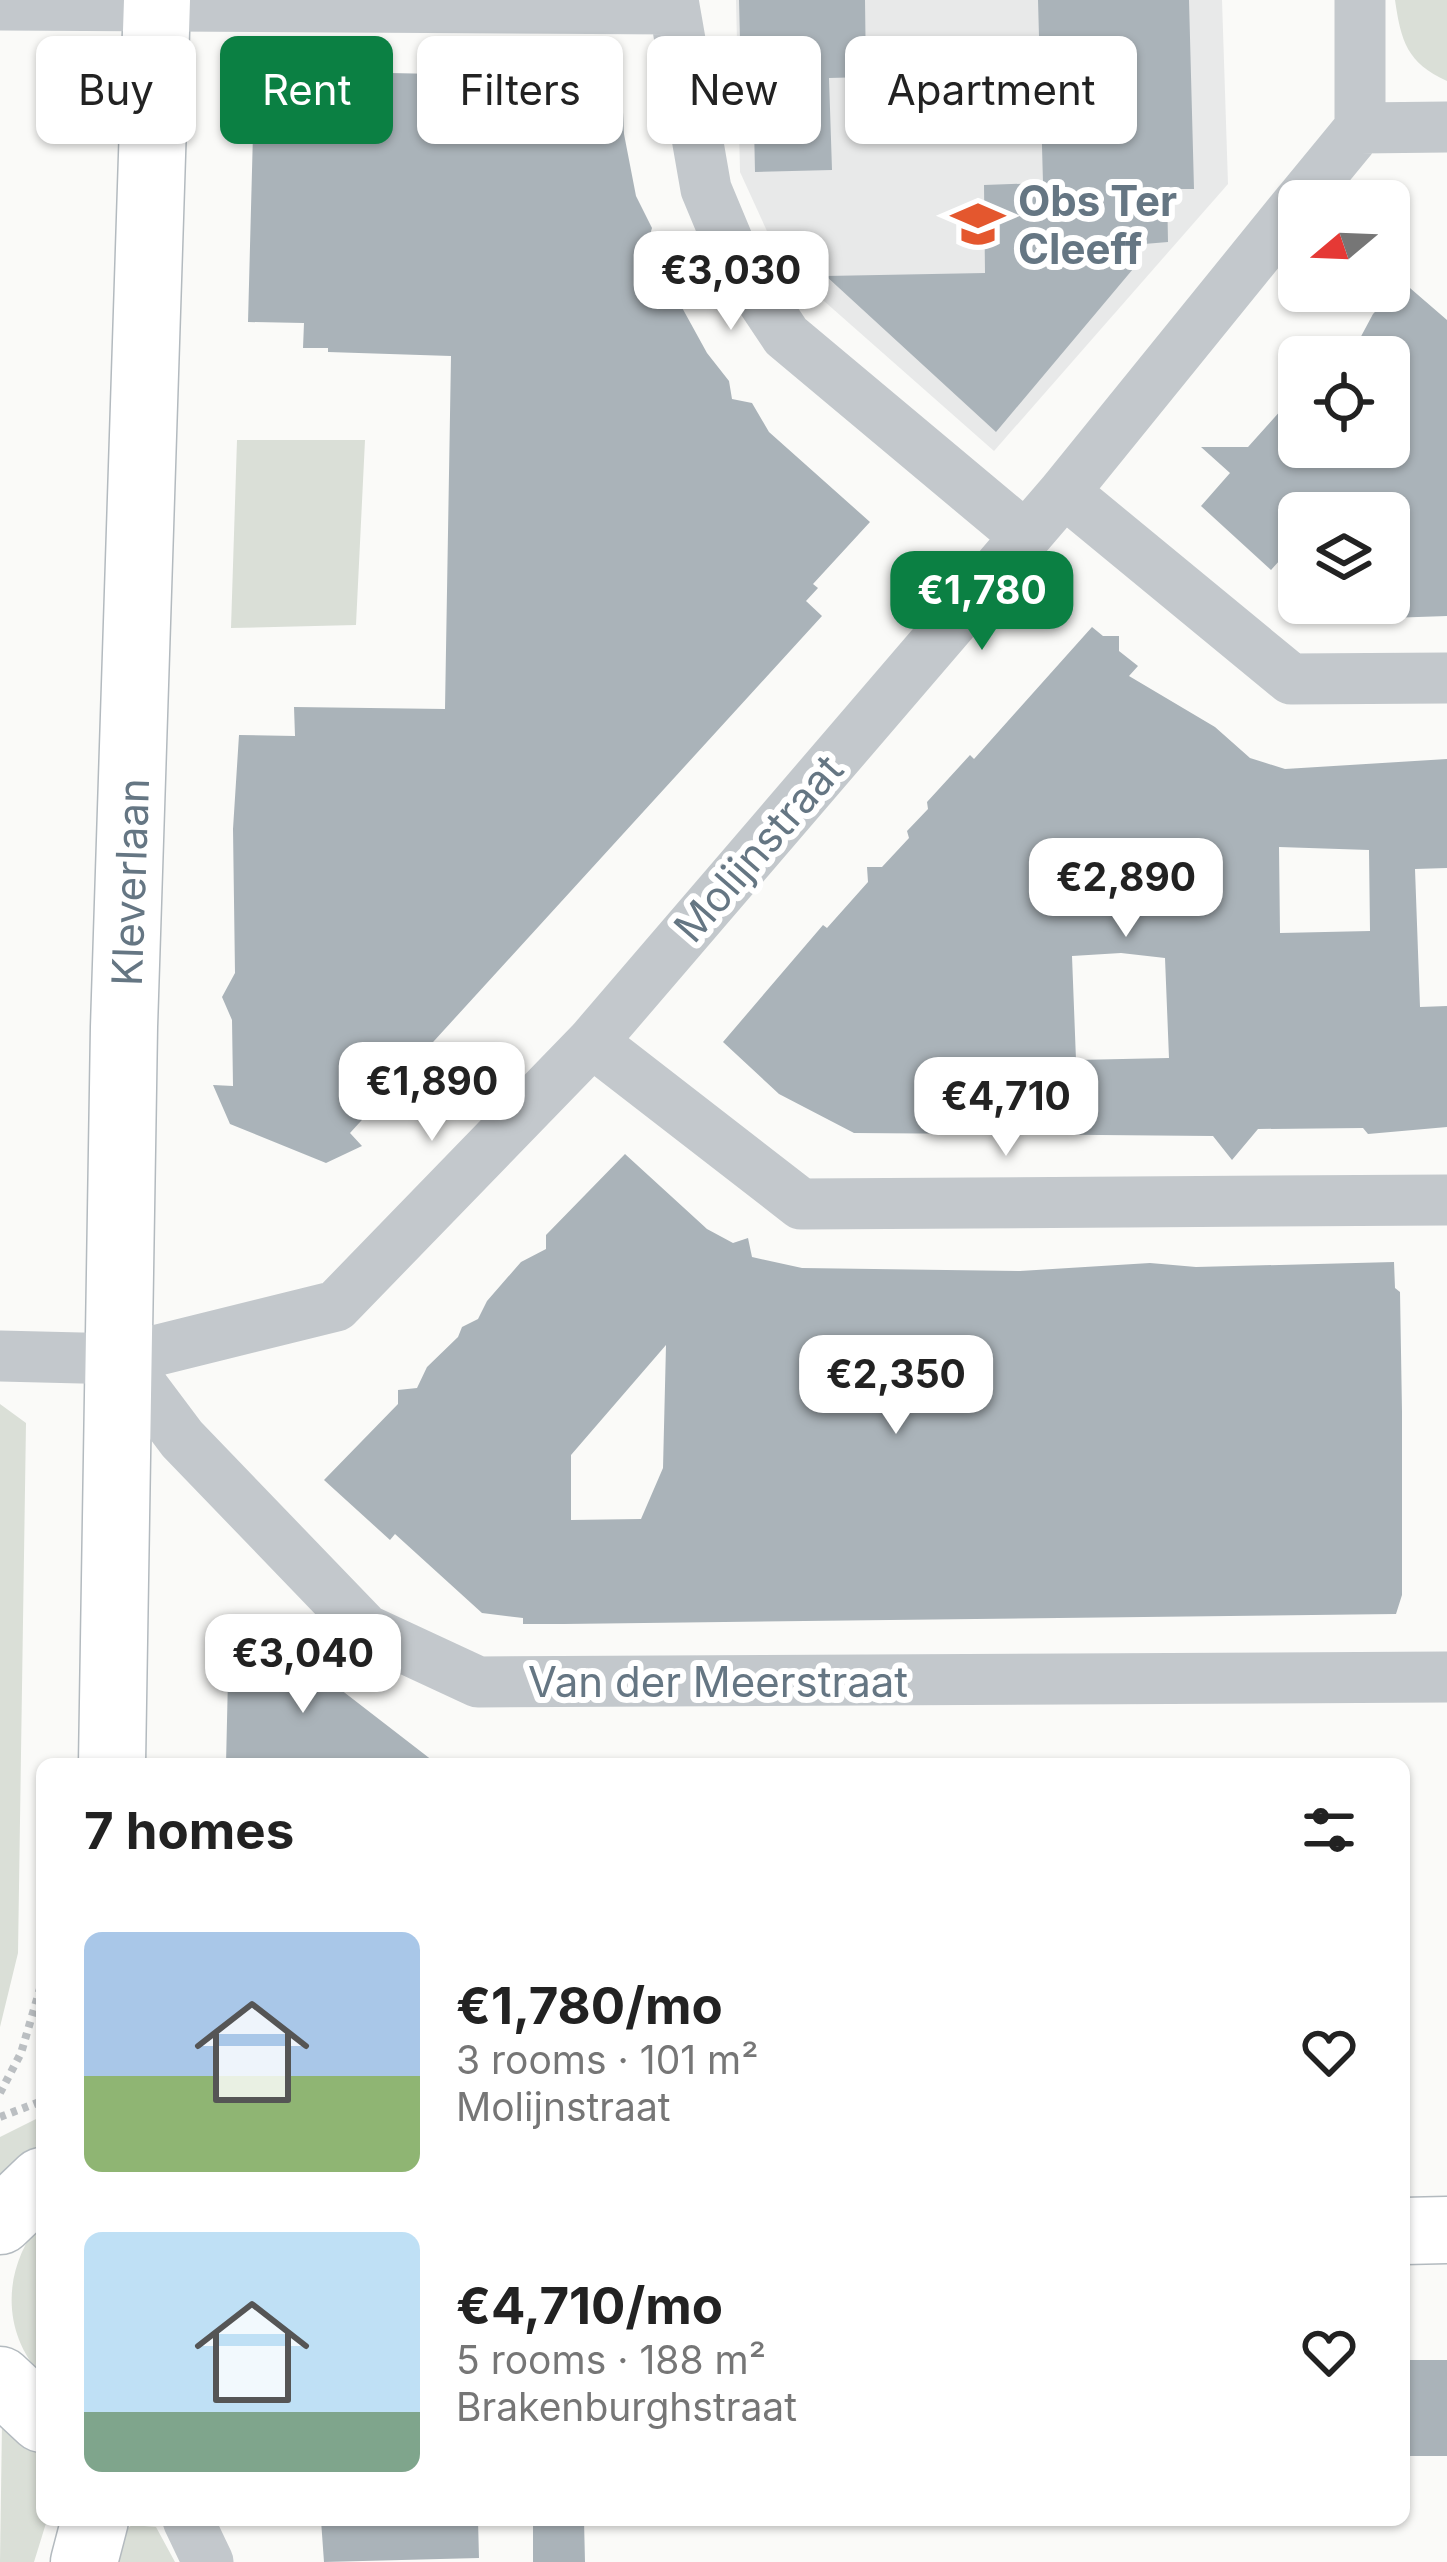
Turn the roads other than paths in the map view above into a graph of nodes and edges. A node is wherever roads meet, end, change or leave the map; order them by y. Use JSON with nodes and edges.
{"nodes":[{"id":1,"x":1360,"y":0,"type":"edge"},
{"id":2,"x":157,"y":3,"type":"edge"},
{"id":3,"x":672,"y":4,"type":"edge"},
{"id":4,"x":0,"y":5,"type":"edge"},
{"id":5,"x":1360,"y":128,"type":"junction"},
{"id":6,"x":1447,"y":128,"type":"edge"},
{"id":7,"x":1317,"y":180,"type":"edge"},
{"id":8,"x":1278,"y":228,"type":"edge"},
{"id":9,"x":1064,"y":492,"type":"junction"},
{"id":10,"x":1025,"y":536,"type":"junction"},
{"id":11,"x":1447,"y":678,"type":"edge"},
{"id":12,"x":592,"y":1042,"type":"junction"},
{"id":13,"x":1447,"y":1200,"type":"edge"},
{"id":14,"x":0,"y":1356,"type":"edge"},
{"id":15,"x":122,"y":1359,"type":"junction"},
{"id":16,"x":1447,"y":1677,"type":"edge"},
{"id":17,"x":112,"y":1758,"type":"edge"},
{"id":18,"x":36,"y":2187,"type":"edge"},
{"id":19,"x":0,"y":2221,"type":"edge"},
{"id":20,"x":1410,"y":2230,"type":"edge"},
{"id":21,"x":1447,"y":2230,"type":"edge"},
{"id":22,"x":0,"y":2380,"type":"edge"},
{"id":23,"x":36,"y":2416,"type":"edge"},
{"id":24,"x":93,"y":2526,"type":"edge"},
{"id":25,"x":191,"y":2526,"type":"edge"},
{"id":26,"x":83,"y":2562,"type":"edge"},
{"id":27,"x":208,"y":2562,"type":"edge"}],
"edges":[{"from":1,"to":5,"type":"street"},
{"from":2,"to":3,"type":"street"},
{"from":2,"to":4,"type":"street"},
{"from":2,"to":15,"type":"main road","name":"Kleverlaan"},
{"from":3,"to":10,"type":"street"},
{"from":5,"to":6,"type":"street"},
{"from":5,"to":7,"type":"street","name":"Molijnstraat"},
{"from":8,"to":9,"type":"street","name":"Molijnstraat"},
{"from":9,"to":10,"type":"street","name":"Molijnstraat"},
{"from":9,"to":11,"type":"street"},
{"from":10,"to":12,"type":"street","name":"Molijnstraat"},
{"from":12,"to":13,"type":"street"},
{"from":12,"to":15,"type":"street","name":"Molijnstraat"},
{"from":14,"to":15,"type":"street","name":"Molijnstraat"},
{"from":15,"to":16,"type":"street","name":"Van der Meerstraat"},
{"from":15,"to":17,"type":"main road","name":"Kleverlaan"},
{"from":18,"to":19,"type":"main road"},
{"from":20,"to":21,"type":"main road"},
{"from":22,"to":23,"type":"main road"},
{"from":24,"to":26,"type":"main road"},
{"from":25,"to":27,"type":"street"}]}
